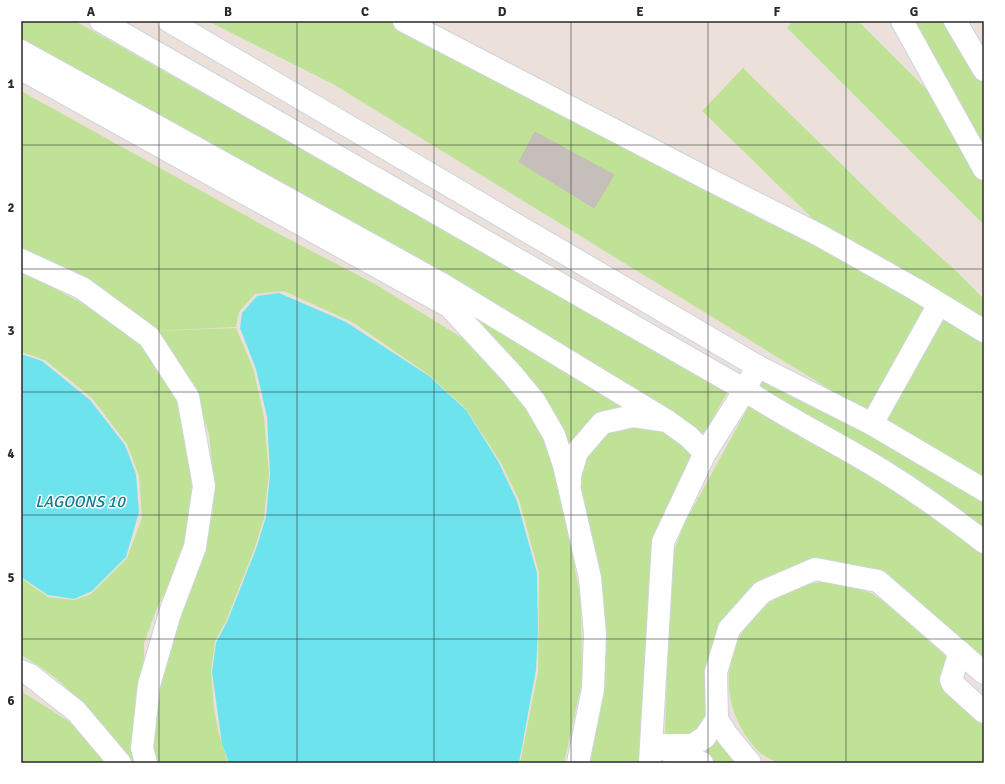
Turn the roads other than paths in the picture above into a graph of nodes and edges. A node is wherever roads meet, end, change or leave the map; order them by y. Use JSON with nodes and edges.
{"nodes":[{"id":1,"x":101,"y":21,"type":"edge"},
{"id":2,"x":170,"y":21,"type":"edge"},
{"id":3,"x":404,"y":21,"type":"edge"},
{"id":4,"x":902,"y":21,"type":"edge"},
{"id":5,"x":954,"y":21,"type":"edge"},
{"id":6,"x":21,"y":51,"type":"edge"},
{"id":7,"x":21,"y":69,"type":"edge"},
{"id":8,"x":984,"y":70,"type":"edge"},
{"id":9,"x":984,"y":169,"type":"edge"},
{"id":10,"x":21,"y":260,"type":"edge"},
{"id":11,"x":940,"y":304,"type":"junction"},
{"id":12,"x":984,"y":331,"type":"edge"},
{"id":13,"x":758,"y":366,"type":"junction"},
{"id":14,"x":744,"y":390,"type":"junction"},
{"id":15,"x":667,"y":421,"type":"junction"},
{"id":16,"x":872,"y":424,"type":"junction"},
{"id":17,"x":705,"y":453,"type":"junction"},
{"id":18,"x":984,"y":490,"type":"edge"},
{"id":19,"x":572,"y":500,"type":"junction"},
{"id":20,"x":984,"y":542,"type":"edge"},
{"id":21,"x":960,"y":652,"type":"junction"},
{"id":22,"x":21,"y":671,"type":"edge"},
{"id":23,"x":984,"y":673,"type":"edge"},
{"id":24,"x":984,"y":712,"type":"edge"},
{"id":25,"x":717,"y":719,"type":"junction"},
{"id":26,"x":651,"y":754,"type":"edge"},
{"id":27,"x":120,"y":763,"type":"edge"},
{"id":28,"x":146,"y":763,"type":"edge"},
{"id":29,"x":578,"y":763,"type":"edge"},
{"id":30,"x":702,"y":763,"type":"edge"},
{"id":31,"x":750,"y":763,"type":"edge"}],
"edges":[{"from":1,"to":14,"type":"street"},
{"from":2,"to":13,"type":"street"},
{"from":3,"to":11,"type":"street"},
{"from":4,"to":9,"type":"street"},
{"from":5,"to":8,"type":"street"},
{"from":6,"to":15,"type":"street"},
{"from":7,"to":19,"type":"street"},
{"from":10,"to":28,"type":"street"},
{"from":11,"to":12,"type":"street"},
{"from":11,"to":16,"type":"street"},
{"from":13,"to":14,"type":"street"},
{"from":13,"to":16,"type":"street"},
{"from":14,"to":17,"type":"street"},
{"from":14,"to":20,"type":"street"},
{"from":15,"to":17,"type":"street"},
{"from":15,"to":19,"type":"street"},
{"from":16,"to":18,"type":"street"},
{"from":17,"to":26,"type":"street"},
{"from":19,"to":29,"type":"street"},
{"from":21,"to":23,"type":"street"},
{"from":21,"to":24,"type":"street"},
{"from":21,"to":25,"type":"street"},
{"from":22,"to":27,"type":"street"},
{"from":25,"to":26,"type":"street"},
{"from":25,"to":31,"type":"street"},
{"from":26,"to":30,"type":"street"}]}
